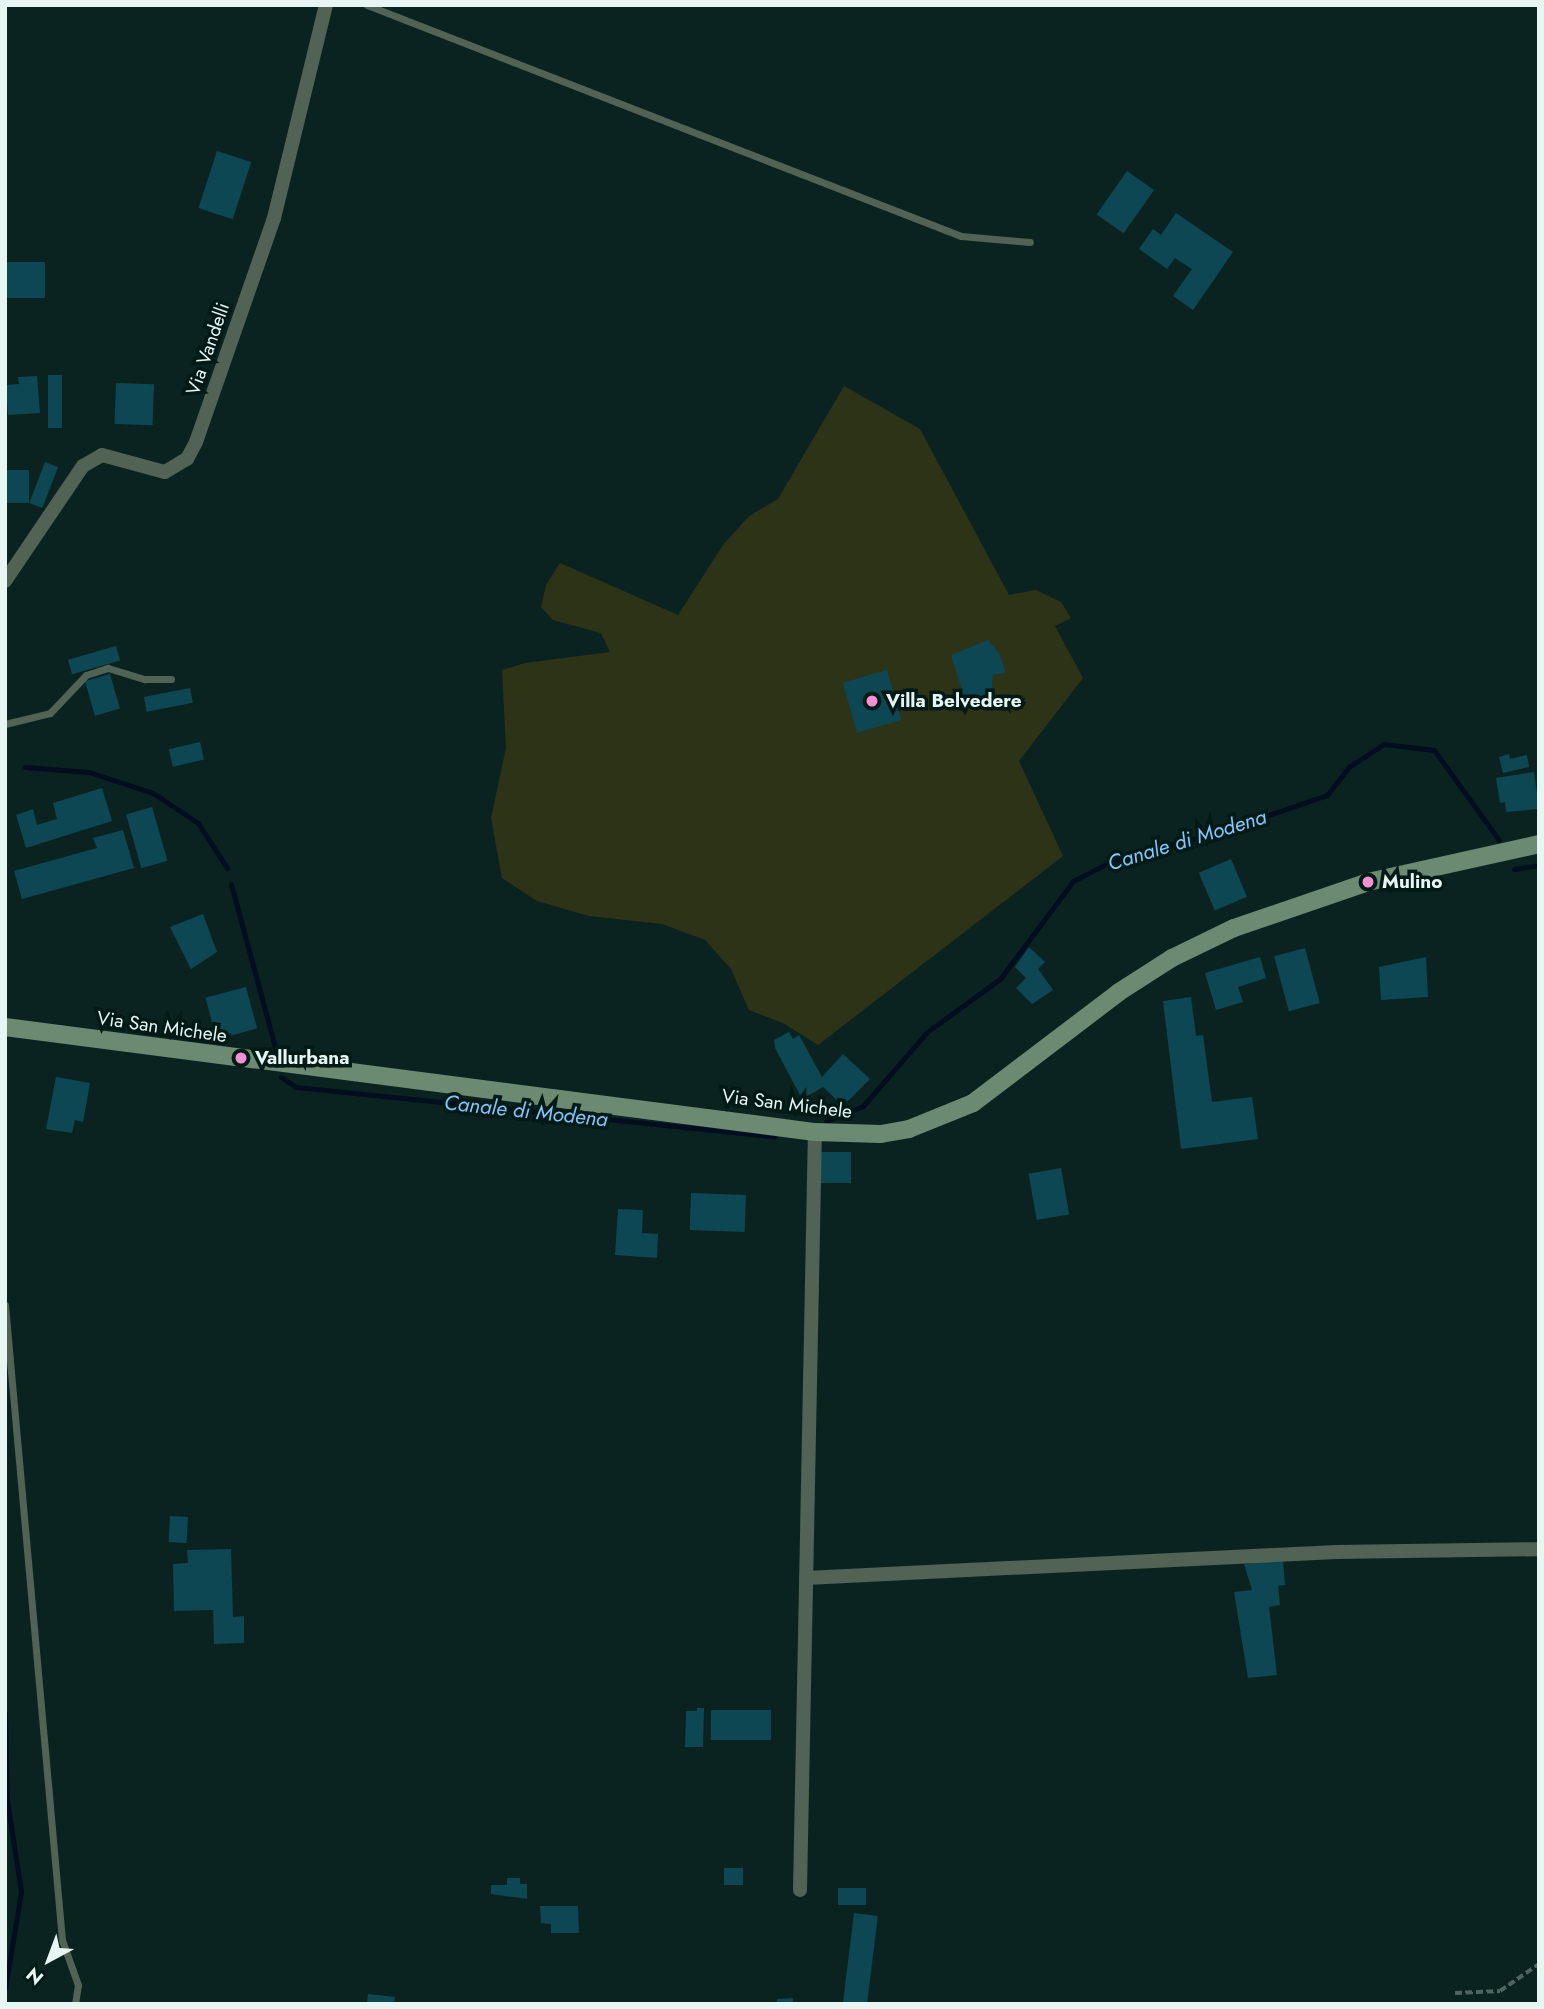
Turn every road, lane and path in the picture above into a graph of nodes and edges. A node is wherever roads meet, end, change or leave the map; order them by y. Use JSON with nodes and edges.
{"nodes":[{"id":1,"x":326,"y":5,"type":"edge"},
{"id":2,"x":366,"y":5,"type":"edge"},
{"id":3,"x":1030,"y":242,"type":"dead end"},
{"id":4,"x":5,"y":581,"type":"edge"},
{"id":5,"x":170,"y":679,"type":"dead end"},
{"id":6,"x":5,"y":724,"type":"edge"},
{"id":7,"x":1539,"y":844,"type":"edge"},
{"id":8,"x":5,"y":1027,"type":"edge"},
{"id":9,"x":815,"y":1132,"type":"junction"},
{"id":10,"x":5,"y":1305,"type":"edge"},
{"id":11,"x":1539,"y":1549,"type":"edge"},
{"id":12,"x":806,"y":1578,"type":"junction"},
{"id":13,"x":800,"y":1890,"type":"dead end"},
{"id":14,"x":1539,"y":1964,"type":"edge"},
{"id":15,"x":1455,"y":1993,"type":"dead end"},
{"id":16,"x":75,"y":2004,"type":"edge"}],
"edges":[{"from":1,"to":4,"type":"street","name":"Via Vandelli"},
{"from":2,"to":3,"type":"lane"},
{"from":5,"to":6,"type":"lane"},
{"from":7,"to":9,"type":"main road","name":"Via San Michele"},
{"from":8,"to":9,"type":"main road","name":"Via San Michele"},
{"from":9,"to":12,"type":"street"},
{"from":10,"to":16,"type":"lane"},
{"from":11,"to":12,"type":"street"},
{"from":12,"to":13,"type":"street"},
{"from":14,"to":15,"type":"path"}]}
